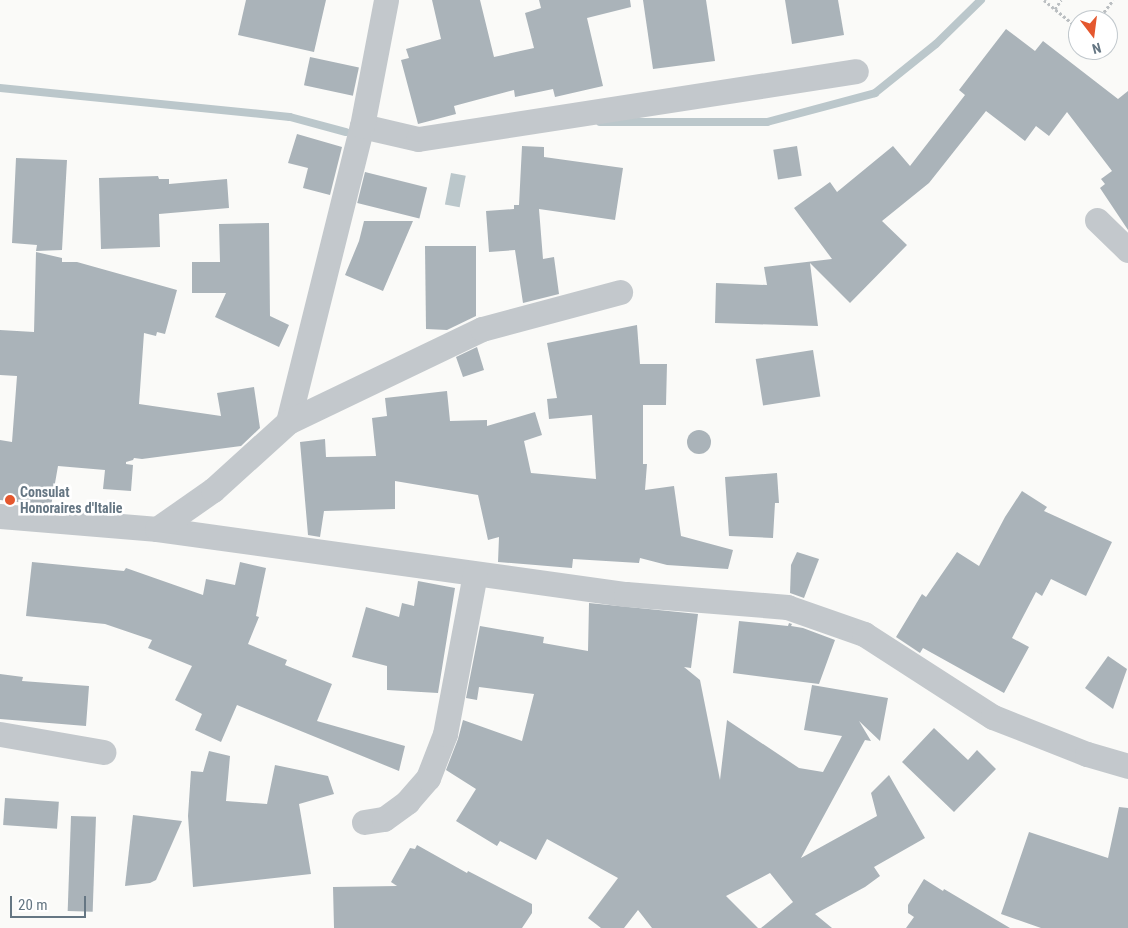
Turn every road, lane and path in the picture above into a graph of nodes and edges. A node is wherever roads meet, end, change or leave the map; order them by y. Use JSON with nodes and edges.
{"nodes":[{"id":1,"x":386,"y":0,"type":"edge"},
{"id":2,"x":1044,"y":0,"type":"edge"},
{"id":3,"x":1062,"y":0,"type":"edge"},
{"id":4,"x":1055,"y":9,"type":"junction"},
{"id":5,"x":1068,"y":20,"type":"edge"},
{"id":6,"x":856,"y":72,"type":"dead end"},
{"id":7,"x":362,"y":126,"type":"junction"},
{"id":8,"x":1097,"y":220,"type":"dead end"},
{"id":9,"x":1128,"y":250,"type":"edge"},
{"id":10,"x":620,"y":292,"type":"dead end"},
{"id":11,"x":288,"y":422,"type":"junction"},
{"id":12,"x":0,"y":516,"type":"edge"},
{"id":13,"x":157,"y":529,"type":"junction"},
{"id":14,"x":475,"y":574,"type":"junction"},
{"id":15,"x":0,"y":734,"type":"edge"},
{"id":16,"x":104,"y":752,"type":"dead end"},
{"id":17,"x":1128,"y":766,"type":"edge"},
{"id":18,"x":364,"y":822,"type":"dead end"}],
"edges":[{"from":1,"to":7,"type":"street"},
{"from":2,"to":4,"type":"path"},
{"from":3,"to":4,"type":"path"},
{"from":4,"to":5,"type":"path"},
{"from":6,"to":7,"type":"street"},
{"from":7,"to":11,"type":"street"},
{"from":8,"to":9,"type":"street"},
{"from":10,"to":11,"type":"street"},
{"from":11,"to":13,"type":"street"},
{"from":12,"to":13,"type":"street"},
{"from":13,"to":14,"type":"street"},
{"from":14,"to":17,"type":"street"},
{"from":14,"to":18,"type":"street"},
{"from":15,"to":16,"type":"street"}]}
